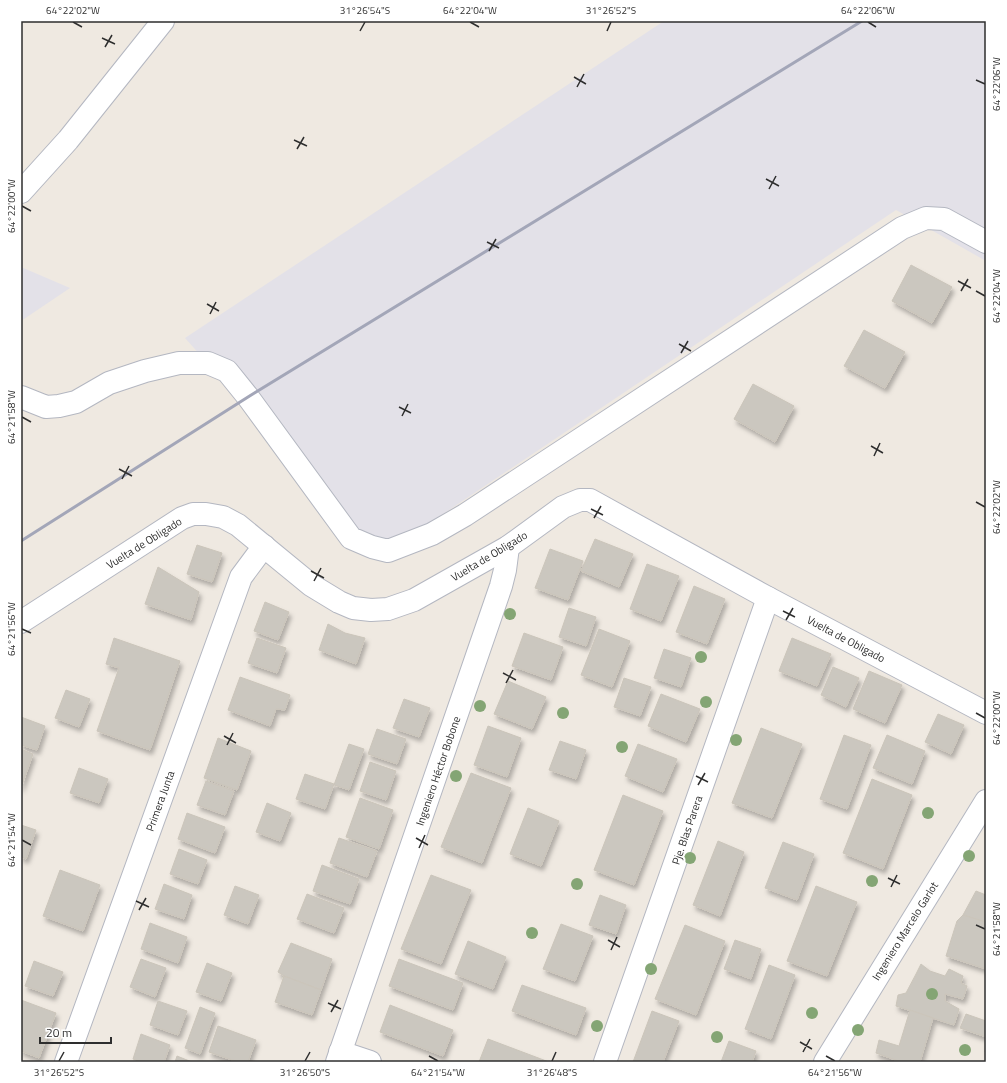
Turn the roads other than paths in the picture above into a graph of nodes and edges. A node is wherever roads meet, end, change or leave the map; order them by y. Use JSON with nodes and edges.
{"nodes":[{"id":1,"x":163,"y":21,"type":"edge"},
{"id":2,"x":21,"y":192,"type":"edge"},
{"id":3,"x":986,"y":242,"type":"edge"},
{"id":4,"x":21,"y":397,"type":"edge"},
{"id":5,"x":264,"y":546,"type":"junction"},
{"id":6,"x":508,"y":546,"type":"junction"},
{"id":7,"x":768,"y":598,"type":"junction"},
{"id":8,"x":21,"y":622,"type":"edge"},
{"id":9,"x":986,"y":713,"type":"edge"},
{"id":10,"x":986,"y":801,"type":"edge"},
{"id":11,"x":338,"y":1057,"type":"edge"},
{"id":12,"x":66,"y":1062,"type":"edge"},
{"id":13,"x":370,"y":1062,"type":"edge"},
{"id":14,"x":605,"y":1062,"type":"edge"},
{"id":15,"x":825,"y":1062,"type":"edge"}],
"edges":[{"from":1,"to":2,"type":"street"},
{"from":3,"to":4,"type":"street"},
{"from":5,"to":6,"type":"street","name":"Vuelta de Obligado"},
{"from":5,"to":8,"type":"street","name":"Vuelta de Obligado"},
{"from":5,"to":12,"type":"street","name":"Primera Junta"},
{"from":6,"to":7,"type":"street","name":"Vuelta de Obligado"},
{"from":6,"to":11,"type":"street","name":"Ingeniero Héctor Bobone"},
{"from":7,"to":9,"type":"street","name":"Vuelta de Obligado"},
{"from":7,"to":14,"type":"street","name":"Pje. Blas Parera"},
{"from":10,"to":15,"type":"street","name":"Ingeniero Marcelo Garlot"},
{"from":11,"to":13,"type":"street"}]}
